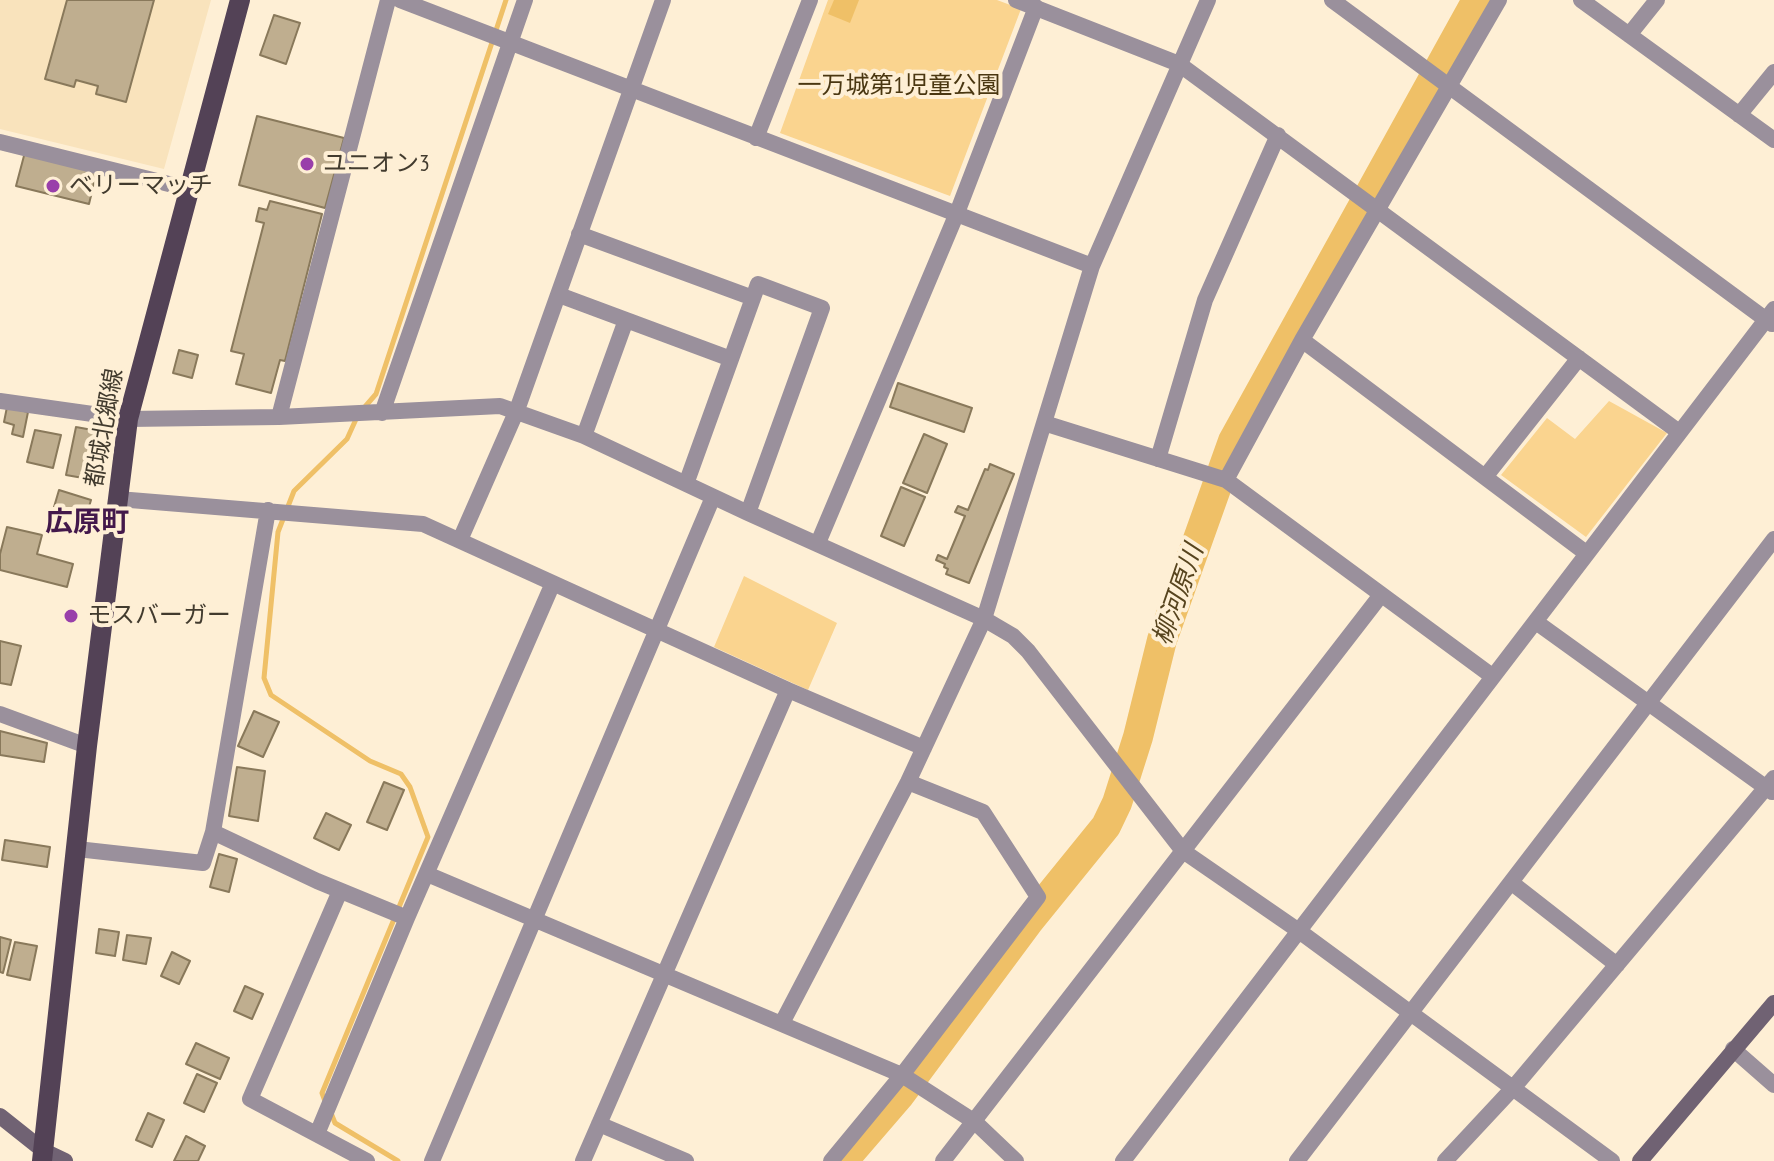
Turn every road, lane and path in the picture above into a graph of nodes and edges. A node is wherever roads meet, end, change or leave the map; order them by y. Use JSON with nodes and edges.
{"nodes":[{"id":1,"x":240,"y":0,"type":"edge"},
{"id":2,"x":388,"y":0,"type":"edge"},
{"id":3,"x":400,"y":0,"type":"edge"},
{"id":4,"x":525,"y":0,"type":"edge"},
{"id":5,"x":663,"y":0,"type":"edge"},
{"id":6,"x":810,"y":0,"type":"edge"},
{"id":7,"x":1016,"y":0,"type":"edge"},
{"id":8,"x":1208,"y":0,"type":"edge"},
{"id":9,"x":1332,"y":0,"type":"edge"},
{"id":10,"x":1499,"y":0,"type":"edge"},
{"id":11,"x":1581,"y":0,"type":"edge"},
{"id":12,"x":1657,"y":0,"type":"edge"},
{"id":13,"x":1036,"y":7,"type":"junction"},
{"id":14,"x":1629,"y":35,"type":"junction"},
{"id":15,"x":510,"y":42,"type":"junction"},
{"id":16,"x":1179,"y":64,"type":"junction"},
{"id":17,"x":1774,"y":72,"type":"edge"},
{"id":18,"x":1449,"y":84,"type":"junction"},
{"id":19,"x":631,"y":87,"type":"junction"},
{"id":20,"x":1739,"y":115,"type":"junction"},
{"id":21,"x":1278,"y":135,"type":"junction"},
{"id":22,"x":756,"y":138,"type":"junction"},
{"id":23,"x":1774,"y":140,"type":"edge"},
{"id":24,"x":0,"y":142,"type":"edge"},
{"id":25,"x":189,"y":189,"type":"junction"},
{"id":26,"x":1377,"y":211,"type":"junction"},
{"id":27,"x":957,"y":213,"type":"junction"},
{"id":28,"x":579,"y":234,"type":"junction"},
{"id":29,"x":1092,"y":266,"type":"junction"},
{"id":30,"x":559,"y":295,"type":"junction"},
{"id":31,"x":753,"y":298,"type":"junction"},
{"id":32,"x":1771,"y":318,"type":"edge"},
{"id":33,"x":626,"y":320,"type":"junction"},
{"id":34,"x":1302,"y":340,"type":"junction"},
{"id":35,"x":1579,"y":358,"type":"junction"},
{"id":36,"x":731,"y":359,"type":"junction"},
{"id":37,"x":0,"y":401,"type":"edge"},
{"id":38,"x":517,"y":410,"type":"junction"},
{"id":39,"x":382,"y":413,"type":"junction"},
{"id":40,"x":279,"y":417,"type":"junction"},
{"id":41,"x":128,"y":419,"type":"junction"},
{"id":42,"x":1044,"y":423,"type":"junction"},
{"id":43,"x":1679,"y":432,"type":"junction"},
{"id":44,"x":584,"y":436,"type":"junction"},
{"id":45,"x":1158,"y":459,"type":"junction"},
{"id":46,"x":1485,"y":477,"type":"junction"},
{"id":47,"x":1226,"y":480,"type":"junction"},
{"id":48,"x":686,"y":484,"type":"junction"},
{"id":49,"x":713,"y":497,"type":"junction"},
{"id":50,"x":118,"y":499,"type":"junction"},
{"id":51,"x":268,"y":510,"type":"junction"},
{"id":52,"x":748,"y":513,"type":"junction"},
{"id":53,"x":1774,"y":539,"type":"edge"},
{"id":54,"x":460,"y":540,"type":"junction"},
{"id":55,"x":818,"y":543,"type":"junction"},
{"id":56,"x":1586,"y":553,"type":"junction"},
{"id":57,"x":553,"y":583,"type":"junction"},
{"id":58,"x":1381,"y":595,"type":"junction"},
{"id":59,"x":984,"y":619,"type":"junction"},
{"id":60,"x":1536,"y":622,"type":"junction"},
{"id":61,"x":658,"y":630,"type":"junction"},
{"id":62,"x":1492,"y":676,"type":"junction"},
{"id":63,"x":788,"y":690,"type":"junction"},
{"id":64,"x":1648,"y":703,"type":"junction"},
{"id":65,"x":0,"y":714,"type":"edge"},
{"id":66,"x":87,"y":746,"type":"junction"},
{"id":67,"x":924,"y":748,"type":"junction"},
{"id":68,"x":908,"y":782,"type":"junction"},
{"id":69,"x":1771,"y":786,"type":"edge"},
{"id":70,"x":213,"y":832,"type":"junction"},
{"id":71,"x":77,"y":849,"type":"junction"},
{"id":72,"x":1183,"y":851,"type":"junction"},
{"id":73,"x":427,"y":874,"type":"junction"},
{"id":74,"x":1512,"y":883,"type":"junction"},
{"id":75,"x":340,"y":891,"type":"junction"},
{"id":76,"x":407,"y":918,"type":"junction"},
{"id":77,"x":535,"y":921,"type":"junction"},
{"id":78,"x":1299,"y":931,"type":"junction"},
{"id":79,"x":1617,"y":965,"type":"junction"},
{"id":80,"x":664,"y":974,"type":"junction"},
{"id":81,"x":1774,"y":1003,"type":"edge"},
{"id":82,"x":1410,"y":1014,"type":"junction"},
{"id":83,"x":782,"y":1023,"type":"junction"},
{"id":84,"x":1733,"y":1049,"type":"junction"},
{"id":85,"x":909,"y":1080,"type":"junction"},
{"id":86,"x":1774,"y":1085,"type":"edge"},
{"id":87,"x":1514,"y":1087,"type":"junction"},
{"id":88,"x":0,"y":1116,"type":"edge"},
{"id":89,"x":975,"y":1122,"type":"junction"},
{"id":90,"x":599,"y":1124,"type":"junction"},
{"id":91,"x":317,"y":1134,"type":"junction"},
{"id":92,"x":43,"y":1156,"type":"edge"},
{"id":93,"x":65,"y":1161,"type":"edge"},
{"id":94,"x":367,"y":1161,"type":"edge"},
{"id":95,"x":432,"y":1161,"type":"edge"},
{"id":96,"x":583,"y":1161,"type":"edge"},
{"id":97,"x":686,"y":1161,"type":"edge"},
{"id":98,"x":831,"y":1161,"type":"edge"},
{"id":99,"x":943,"y":1161,"type":"edge"},
{"id":100,"x":1016,"y":1161,"type":"edge"},
{"id":101,"x":1123,"y":1161,"type":"edge"},
{"id":102,"x":1297,"y":1161,"type":"edge"},
{"id":103,"x":1445,"y":1161,"type":"edge"},
{"id":104,"x":1612,"y":1161,"type":"edge"},
{"id":105,"x":1640,"y":1161,"type":"edge"}],
"edges":[{"from":1,"to":25,"type":"main road","name":"都城北郷線"},
{"from":2,"to":40,"type":"street"},
{"from":3,"to":15,"type":"street"},
{"from":4,"to":15,"type":"street"},
{"from":5,"to":19,"type":"street"},
{"from":6,"to":22,"type":"street"},
{"from":7,"to":13,"type":"street"},
{"from":8,"to":16,"type":"street"},
{"from":9,"to":18,"type":"street"},
{"from":10,"to":18,"type":"street"},
{"from":11,"to":14,"type":"street"},
{"from":12,"to":14,"type":"street"},
{"from":13,"to":16,"type":"street"},
{"from":13,"to":27,"type":"street"},
{"from":14,"to":20,"type":"street"},
{"from":15,"to":19,"type":"street"},
{"from":15,"to":39,"type":"street"},
{"from":16,"to":21,"type":"street"},
{"from":16,"to":29,"type":"street"},
{"from":17,"to":20,"type":"street"},
{"from":18,"to":26,"type":"street"},
{"from":18,"to":32,"type":"street"},
{"from":19,"to":22,"type":"street"},
{"from":19,"to":28,"type":"street"},
{"from":20,"to":23,"type":"street"},
{"from":21,"to":26,"type":"street"},
{"from":21,"to":45,"type":"street"},
{"from":22,"to":27,"type":"street"},
{"from":24,"to":25,"type":"street"},
{"from":25,"to":41,"type":"main road","name":"都城北郷線"},
{"from":26,"to":34,"type":"street"},
{"from":26,"to":35,"type":"street"},
{"from":27,"to":29,"type":"street"},
{"from":27,"to":55,"type":"street"},
{"from":28,"to":30,"type":"street"},
{"from":28,"to":31,"type":"street"},
{"from":29,"to":42,"type":"street"},
{"from":30,"to":33,"type":"street"},
{"from":30,"to":38,"type":"street"},
{"from":31,"to":36,"type":"street"},
{"from":31,"to":52,"type":"street"},
{"from":32,"to":43,"type":"street"},
{"from":33,"to":36,"type":"street"},
{"from":33,"to":44,"type":"street"},
{"from":34,"to":46,"type":"street"},
{"from":34,"to":47,"type":"street"},
{"from":35,"to":43,"type":"street"},
{"from":35,"to":46,"type":"street"},
{"from":36,"to":48,"type":"street"},
{"from":37,"to":41,"type":"street"},
{"from":38,"to":39,"type":"street"},
{"from":38,"to":44,"type":"street"},
{"from":38,"to":54,"type":"street"},
{"from":39,"to":40,"type":"street"},
{"from":40,"to":41,"type":"street"},
{"from":41,"to":50,"type":"main road","name":"都城北郷線"},
{"from":42,"to":45,"type":"street"},
{"from":42,"to":59,"type":"street"},
{"from":43,"to":56,"type":"street"},
{"from":44,"to":48,"type":"street"},
{"from":45,"to":47,"type":"street"},
{"from":46,"to":56,"type":"street"},
{"from":47,"to":58,"type":"street"},
{"from":48,"to":49,"type":"street"},
{"from":49,"to":52,"type":"street"},
{"from":49,"to":61,"type":"street"},
{"from":50,"to":51,"type":"street"},
{"from":50,"to":66,"type":"main road","name":"都城北郷線"},
{"from":51,"to":54,"type":"street"},
{"from":51,"to":70,"type":"street"},
{"from":52,"to":55,"type":"street"},
{"from":53,"to":64,"type":"street"},
{"from":54,"to":57,"type":"street"},
{"from":55,"to":59,"type":"street"},
{"from":56,"to":60,"type":"street"},
{"from":57,"to":61,"type":"street"},
{"from":57,"to":73,"type":"street"},
{"from":58,"to":62,"type":"street"},
{"from":58,"to":72,"type":"street"},
{"from":59,"to":67,"type":"street"},
{"from":59,"to":72,"type":"street"},
{"from":60,"to":62,"type":"street"},
{"from":60,"to":64,"type":"street"},
{"from":61,"to":63,"type":"street"},
{"from":61,"to":77,"type":"street"},
{"from":62,"to":78,"type":"street"},
{"from":63,"to":67,"type":"street"},
{"from":63,"to":80,"type":"street"},
{"from":64,"to":69,"type":"street"},
{"from":64,"to":74,"type":"street"},
{"from":65,"to":66,"type":"street"},
{"from":66,"to":71,"type":"main road","name":"都城北郷線"},
{"from":67,"to":68,"type":"street"},
{"from":68,"to":83,"type":"street"},
{"from":68,"to":85,"type":"street"},
{"from":69,"to":79,"type":"street"},
{"from":70,"to":71,"type":"street"},
{"from":70,"to":75,"type":"street"},
{"from":71,"to":92,"type":"main road","name":"都城北郷線"},
{"from":72,"to":78,"type":"street"},
{"from":72,"to":89,"type":"street"},
{"from":73,"to":76,"type":"street"},
{"from":73,"to":77,"type":"street"},
{"from":74,"to":79,"type":"street"},
{"from":74,"to":82,"type":"street"},
{"from":75,"to":76,"type":"street"},
{"from":75,"to":91,"type":"street"},
{"from":76,"to":91,"type":"street"},
{"from":77,"to":80,"type":"street"},
{"from":77,"to":95,"type":"street"},
{"from":78,"to":82,"type":"street"},
{"from":78,"to":101,"type":"street"},
{"from":79,"to":87,"type":"street"},
{"from":80,"to":83,"type":"street"},
{"from":80,"to":90,"type":"street"},
{"from":81,"to":84,"type":"street"},
{"from":82,"to":87,"type":"street"},
{"from":82,"to":102,"type":"street"},
{"from":83,"to":85,"type":"street"},
{"from":84,"to":86,"type":"street"},
{"from":84,"to":105,"type":"street"},
{"from":85,"to":89,"type":"street"},
{"from":85,"to":98,"type":"street"},
{"from":87,"to":103,"type":"street"},
{"from":87,"to":104,"type":"street"},
{"from":88,"to":92,"type":"street"},
{"from":89,"to":99,"type":"street"},
{"from":89,"to":100,"type":"street"},
{"from":90,"to":96,"type":"street"},
{"from":90,"to":97,"type":"street"},
{"from":91,"to":94,"type":"street"},
{"from":92,"to":93,"type":"street"}]}
